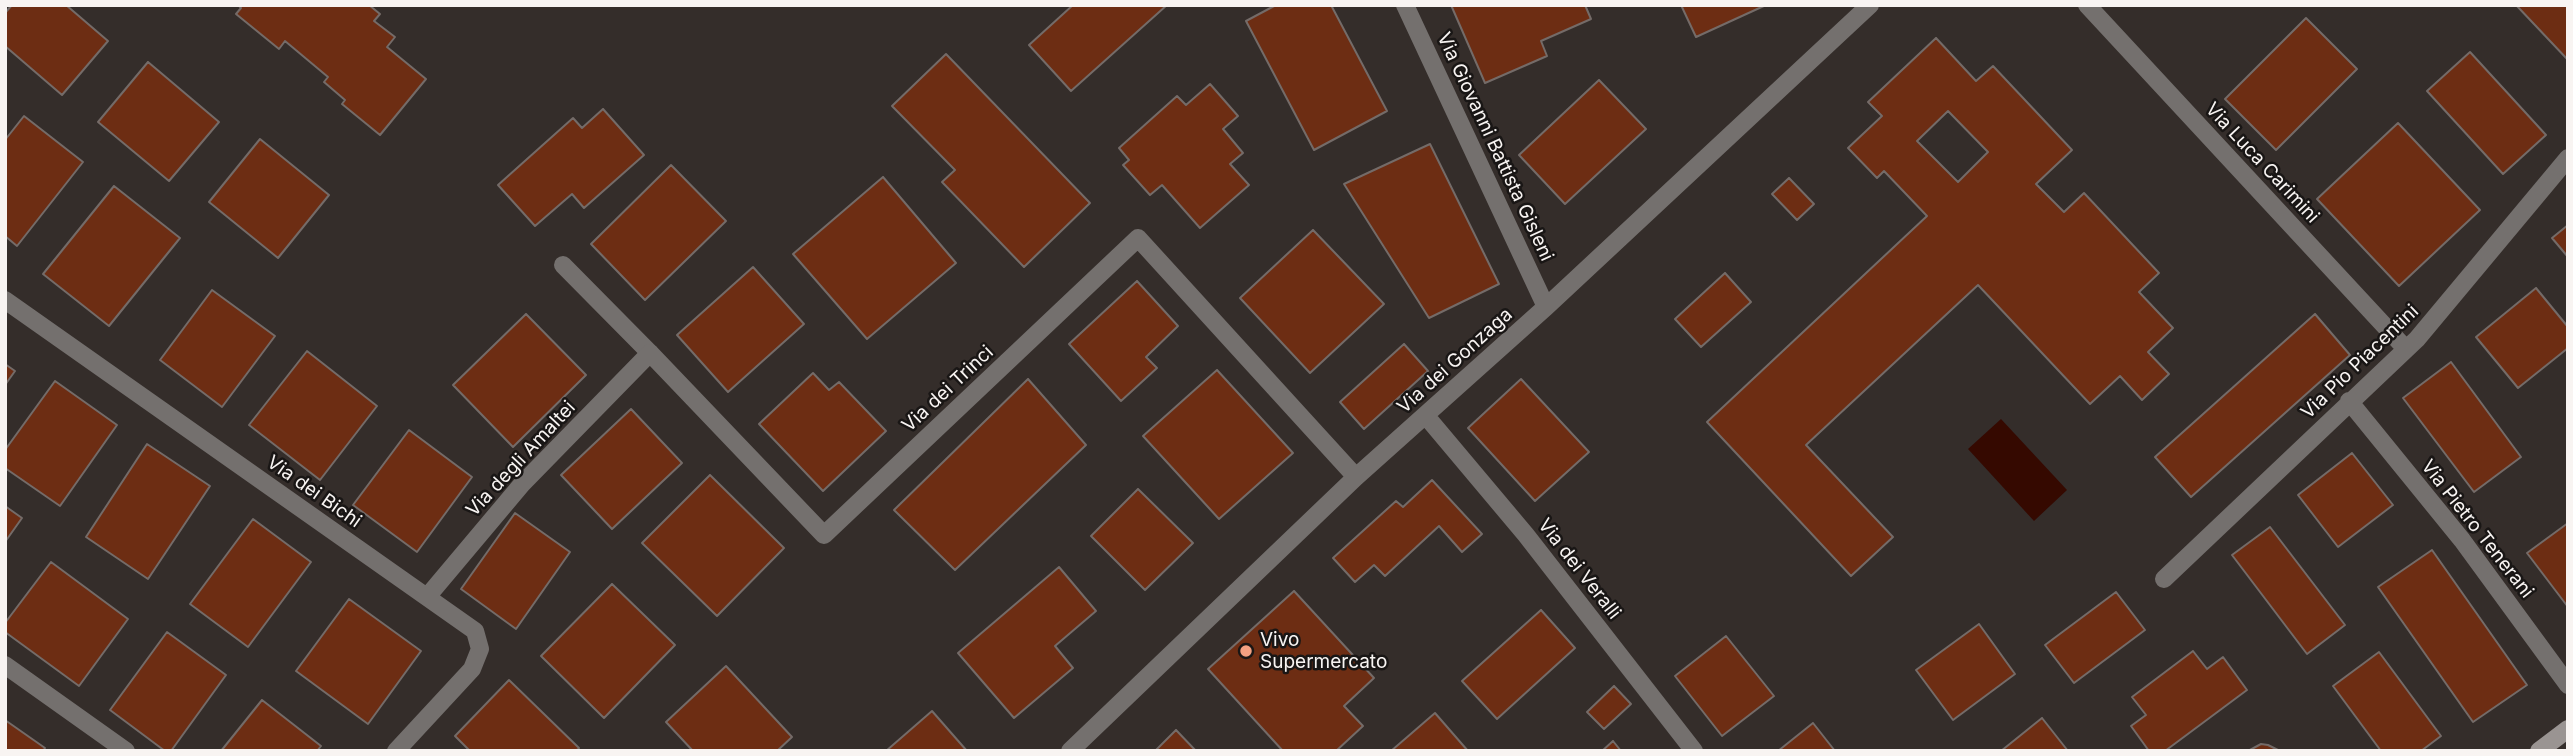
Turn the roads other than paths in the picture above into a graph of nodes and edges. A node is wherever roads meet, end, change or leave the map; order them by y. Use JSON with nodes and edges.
{"nodes":[{"id":1,"x":1405,"y":5,"type":"edge"},
{"id":2,"x":1870,"y":5,"type":"edge"},
{"id":3,"x":2087,"y":5,"type":"edge"},
{"id":4,"x":2568,"y":158,"type":"edge"},
{"id":5,"x":563,"y":265,"type":"dead end"},
{"id":6,"x":5,"y":300,"type":"edge"},
{"id":7,"x":1546,"y":307,"type":"junction"},
{"id":8,"x":2406,"y":349,"type":"junction"},
{"id":9,"x":650,"y":353,"type":"junction"},
{"id":10,"x":2349,"y":401,"type":"junction"},
{"id":11,"x":1426,"y":416,"type":"junction"},
{"id":12,"x":1356,"y":477,"type":"junction"},
{"id":13,"x":2164,"y":579,"type":"dead end"},
{"id":14,"x":427,"y":597,"type":"junction"},
{"id":15,"x":5,"y":665,"type":"edge"},
{"id":16,"x":2568,"y":685,"type":"edge"},
{"id":17,"x":2568,"y":729,"type":"edge"},
{"id":18,"x":126,"y":751,"type":"edge"},
{"id":19,"x":396,"y":751,"type":"edge"},
{"id":20,"x":1070,"y":751,"type":"edge"},
{"id":21,"x":1694,"y":751,"type":"edge"},
{"id":22,"x":2539,"y":751,"type":"edge"}],
"edges":[{"from":1,"to":7,"type":"street","name":"Via Giovanni Battista Gisleni"},
{"from":2,"to":7,"type":"street","name":"Via dei Gonzaga"},
{"from":3,"to":8,"type":"street","name":"Via Luca Carimini"},
{"from":4,"to":8,"type":"street","name":"Via Pio Piacentini"},
{"from":5,"to":9,"type":"street","name":"Via dei Trinci"},
{"from":6,"to":14,"type":"street","name":"Via dei Bichi"},
{"from":7,"to":11,"type":"street","name":"Via dei Gonzaga"},
{"from":8,"to":10,"type":"street","name":"Via Pio Piacentini"},
{"from":9,"to":12,"type":"street","name":"Via dei Trinci"},
{"from":9,"to":14,"type":"street","name":"Via degli Amaltei"},
{"from":10,"to":13,"type":"street","name":"Via Pio Piacentini"},
{"from":10,"to":16,"type":"street","name":"Via Pietro Tenerani"},
{"from":11,"to":12,"type":"street","name":"Via dei Gonzaga"},
{"from":11,"to":21,"type":"street","name":"Via dei Veralli"},
{"from":12,"to":20,"type":"street","name":"Via dei Gonzaga"},
{"from":14,"to":19,"type":"street","name":"Via dei Bichi"},
{"from":15,"to":18,"type":"street"},
{"from":17,"to":22,"type":"main road"}]}
